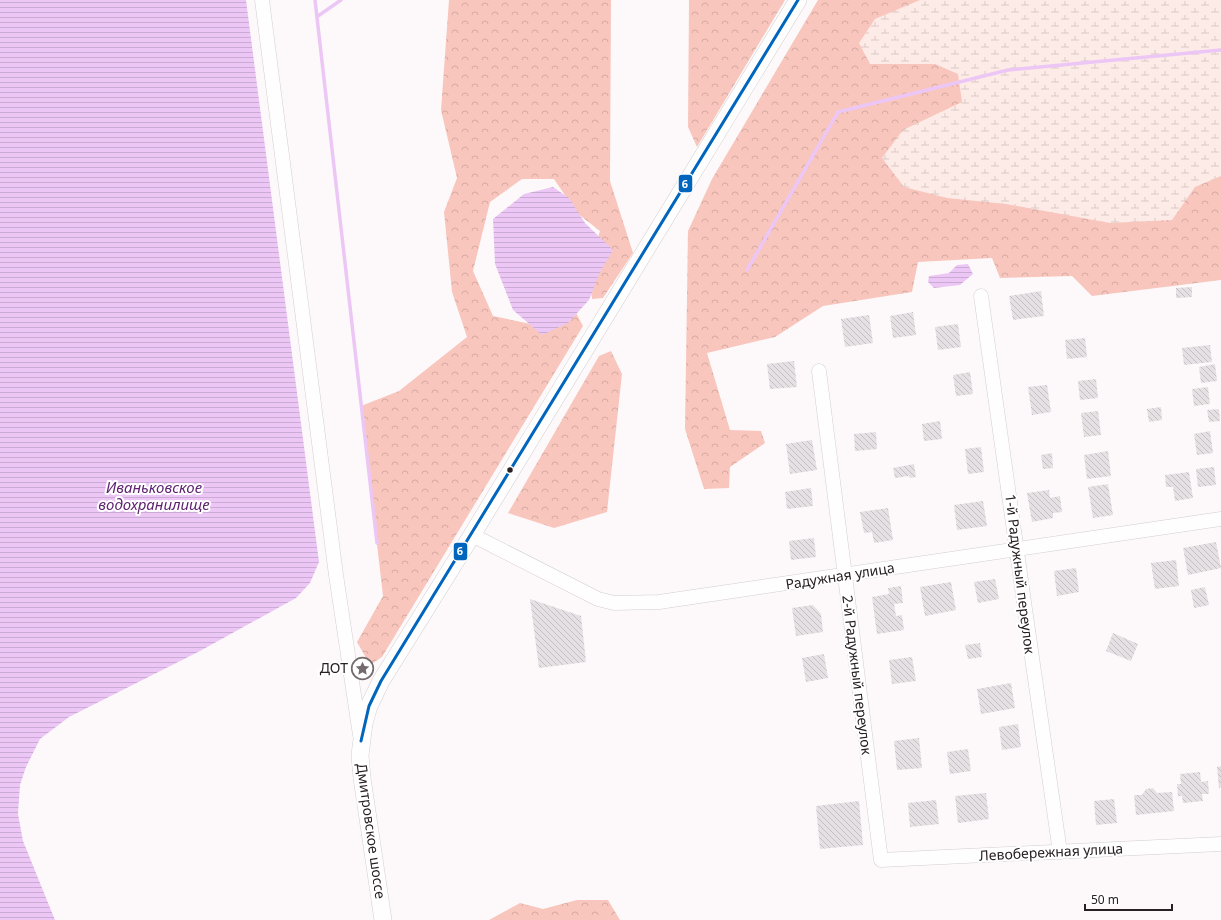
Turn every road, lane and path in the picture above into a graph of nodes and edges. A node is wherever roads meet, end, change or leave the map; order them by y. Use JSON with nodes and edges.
{"nodes":[{"id":1,"x":262,"y":0,"type":"edge"},
{"id":2,"x":798,"y":0,"type":"edge"},
{"id":3,"x":981,"y":296,"type":"dead end"},
{"id":4,"x":819,"y":371,"type":"dead end"},
{"id":5,"x":1221,"y":519,"type":"edge"},
{"id":6,"x":472,"y":535,"type":"junction"},
{"id":7,"x":1017,"y":548,"type":"junction"},
{"id":8,"x":844,"y":575,"type":"junction"},
{"id":9,"x":361,"y":741,"type":"junction"},
{"id":10,"x":1221,"y":844,"type":"edge"},
{"id":11,"x":1060,"y":852,"type":"junction"},
{"id":12,"x":881,"y":860,"type":"joint"},
{"id":13,"x":383,"y":920,"type":"edge"}],
"edges":[{"from":1,"to":9,"type":"street"},
{"from":2,"to":6,"type":"street","name":"Дмитровское шоссе"},
{"from":3,"to":7,"type":"street","name":"1-й Радужный переулок"},
{"from":4,"to":8,"type":"street","name":"2-й Радужный переулок"},
{"from":5,"to":7,"type":"street","name":"Радужная улица"},
{"from":6,"to":8,"type":"street","name":"Радужная улица"},
{"from":6,"to":9,"type":"street","name":"Дмитровское шоссе"},
{"from":7,"to":8,"type":"street","name":"Радужная улица"},
{"from":7,"to":11,"type":"street","name":"1-й Радужный переулок"},
{"from":8,"to":12,"type":"street","name":"2-й Радужный переулок"},
{"from":9,"to":13,"type":"street","name":"Дмитровское шоссе"},
{"from":10,"to":11,"type":"street","name":"Левобережная улица"},
{"from":11,"to":12,"type":"street","name":"Левобережная улица"}]}
